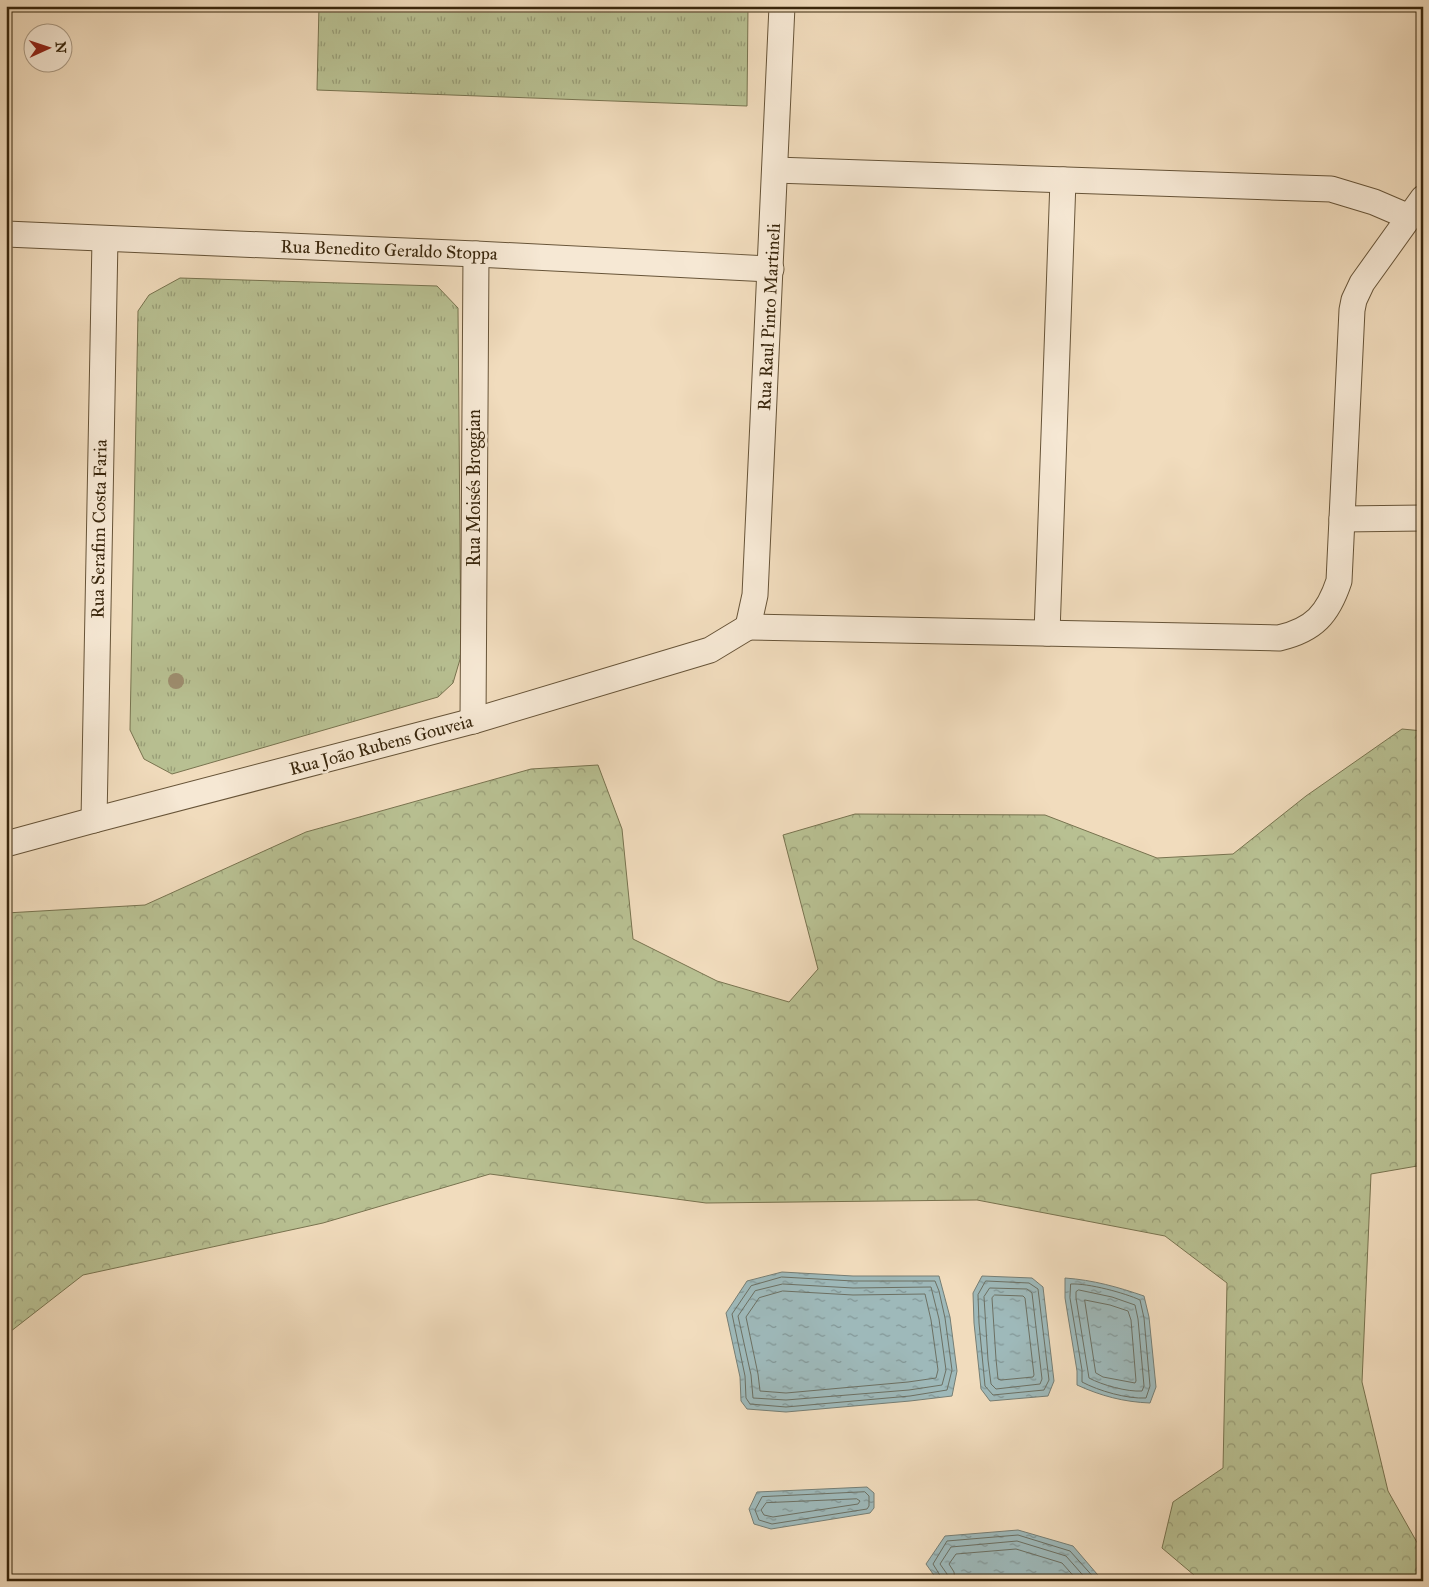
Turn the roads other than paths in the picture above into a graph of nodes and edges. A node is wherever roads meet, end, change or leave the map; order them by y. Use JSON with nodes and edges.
{"nodes":[{"id":1,"x":782,"y":6,"type":"edge"},
{"id":2,"x":775,"y":170,"type":"junction"},
{"id":3,"x":1063,"y":180,"type":"junction"},
{"id":4,"x":1416,"y":208,"type":"edge"},
{"id":5,"x":6,"y":234,"type":"edge"},
{"id":6,"x":104,"y":239,"type":"junction"},
{"id":7,"x":476,"y":254,"type":"junction"},
{"id":8,"x":771,"y":269,"type":"junction"},
{"id":9,"x":1423,"y":518,"type":"edge"},
{"id":10,"x":1342,"y":519,"type":"junction"},
{"id":11,"x":748,"y":627,"type":"junction"},
{"id":12,"x":1047,"y":633,"type":"junction"},
{"id":13,"x":473,"y":722,"type":"junction"},
{"id":14,"x":94,"y":820,"type":"junction"},
{"id":15,"x":6,"y":844,"type":"edge"}],
"edges":[{"from":1,"to":2,"type":"street","name":"Rua Raul Pinto Martineli"},
{"from":2,"to":3,"type":"street"},
{"from":2,"to":8,"type":"street","name":"Rua Raul Pinto Martineli"},
{"from":3,"to":4,"type":"street"},
{"from":3,"to":12,"type":"street"},
{"from":4,"to":10,"type":"street"},
{"from":5,"to":6,"type":"street","name":"Rua Benedito Geraldo Stoppa"},
{"from":6,"to":7,"type":"street","name":"Rua Benedito Geraldo Stoppa"},
{"from":6,"to":14,"type":"street","name":"Rua Serafim Costa Faria"},
{"from":7,"to":8,"type":"street","name":"Rua Benedito Geraldo Stoppa"},
{"from":7,"to":13,"type":"street","name":"Rua Moisés Broggian"},
{"from":8,"to":11,"type":"street","name":"Rua Raul Pinto Martineli"},
{"from":9,"to":10,"type":"street"},
{"from":10,"to":12,"type":"street"},
{"from":11,"to":12,"type":"street"},
{"from":11,"to":13,"type":"street","name":"Rua João Rubens Gouveia"},
{"from":13,"to":14,"type":"street","name":"Rua João Rubens Gouveia"},
{"from":14,"to":15,"type":"street","name":"Rua João Rubens Gouveia"}]}
